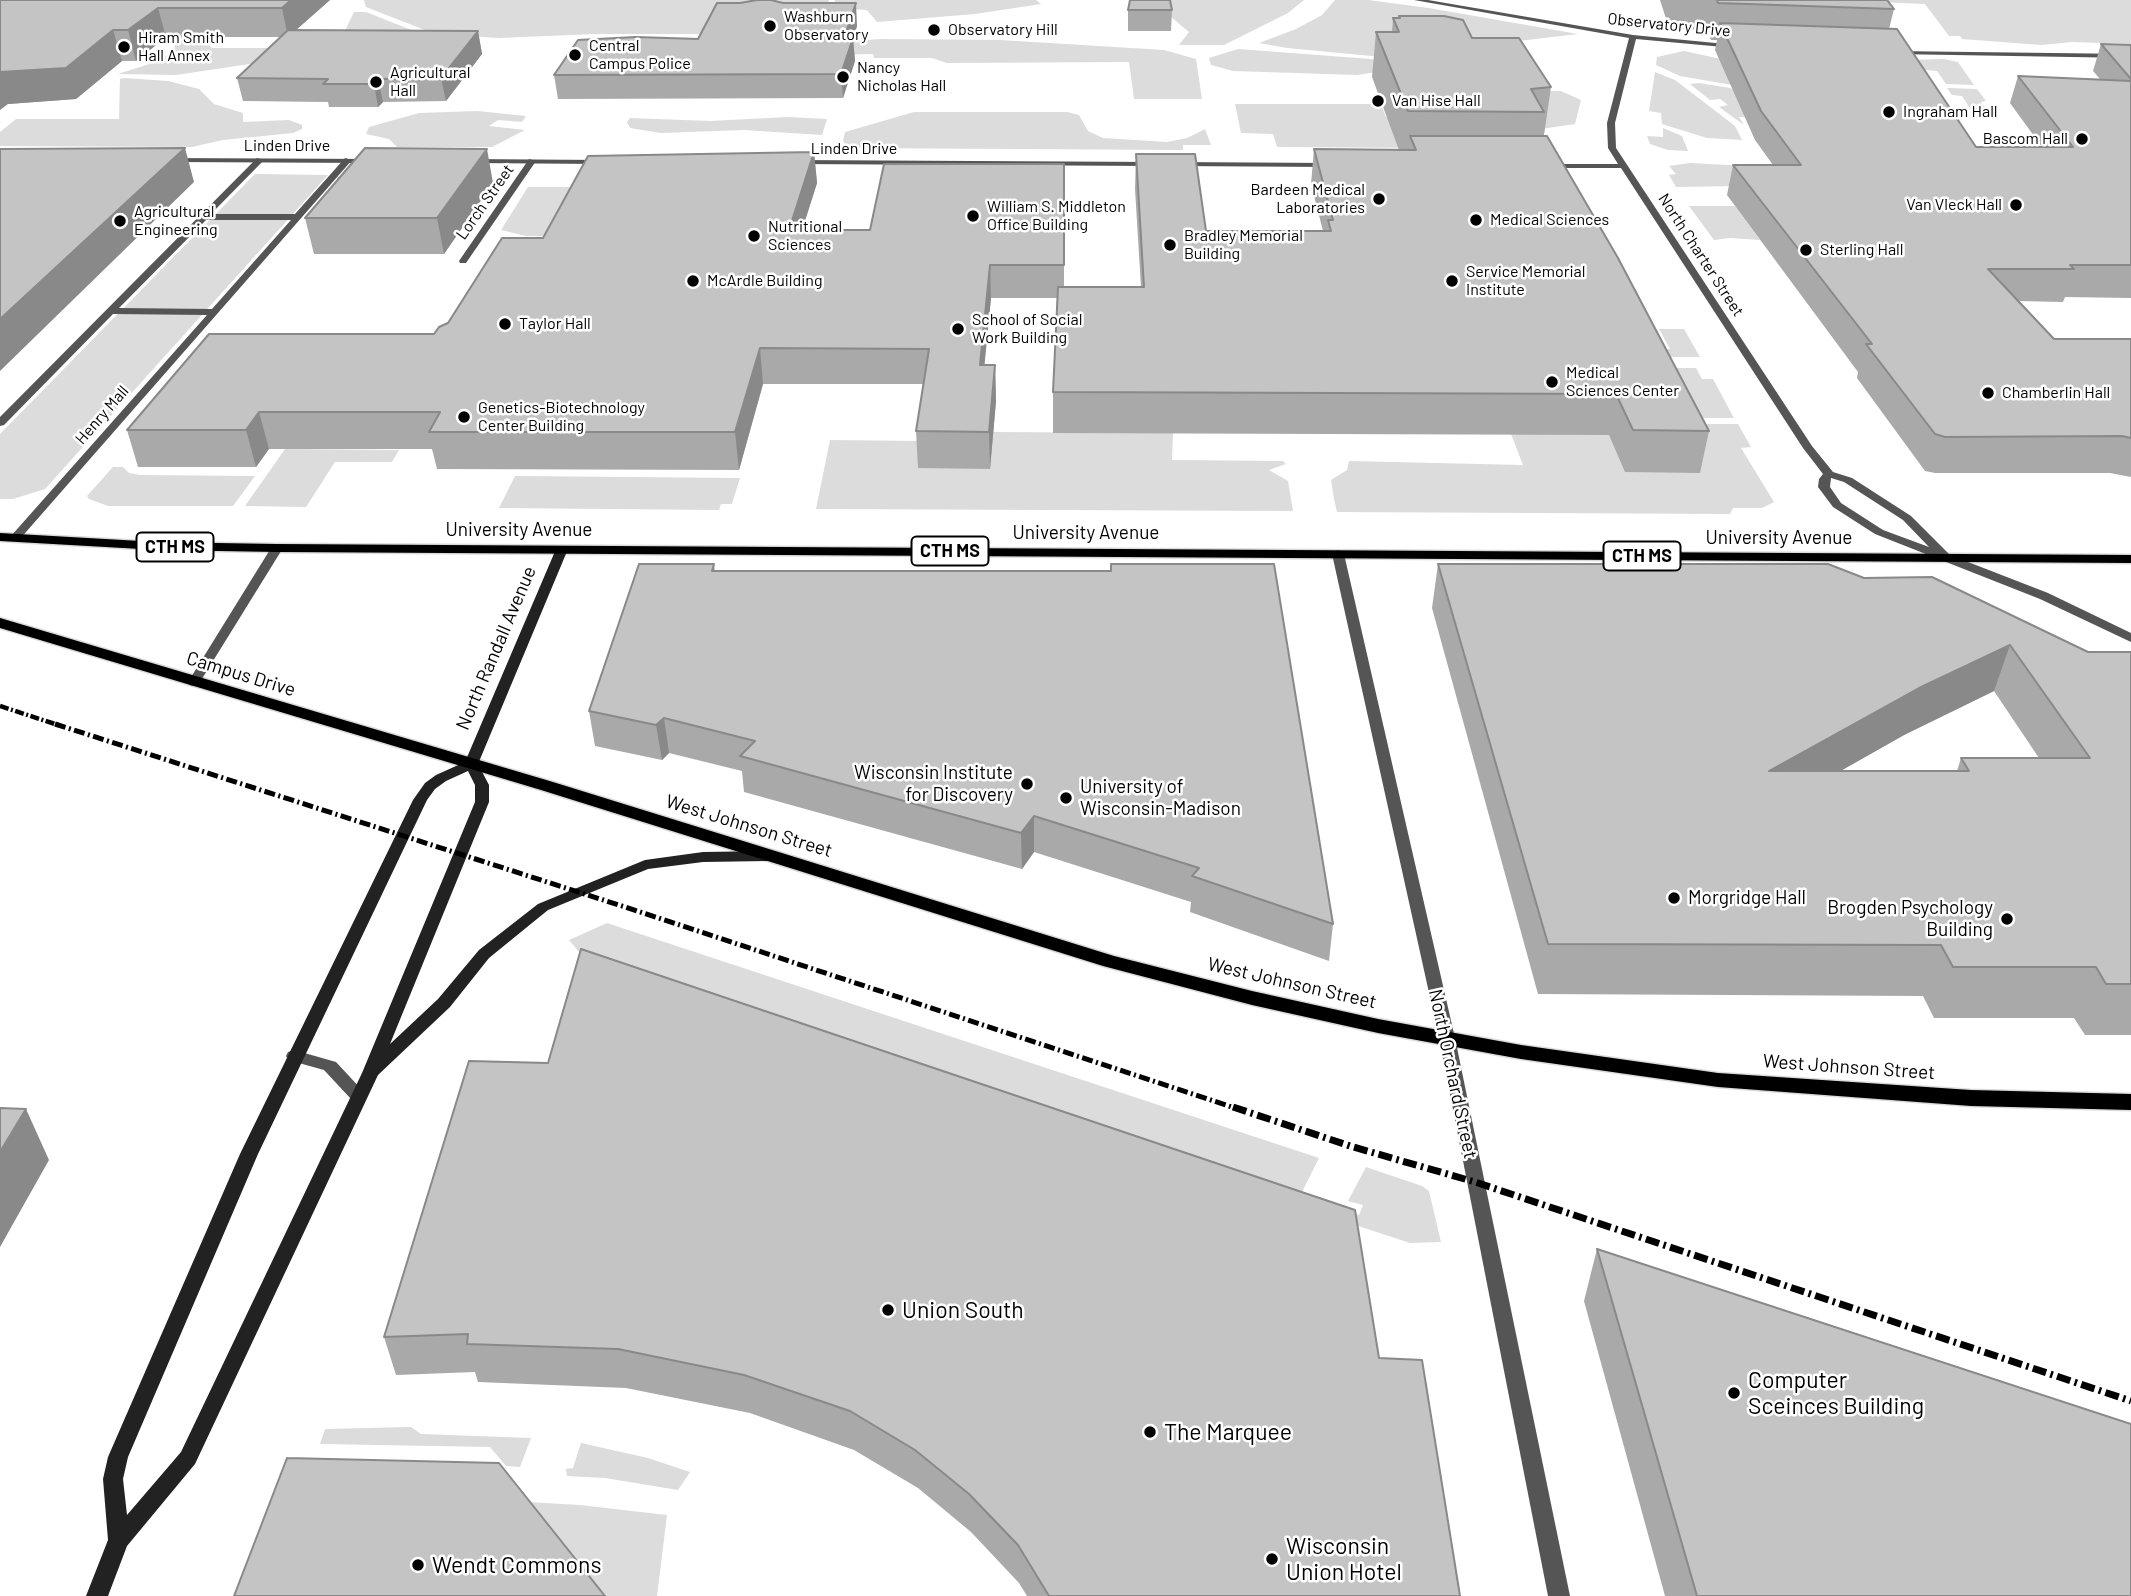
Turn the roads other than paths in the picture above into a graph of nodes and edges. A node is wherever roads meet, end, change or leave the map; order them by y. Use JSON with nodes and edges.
{"nodes":[{"id":1,"x":1417,"y":0,"type":"edge"},
{"id":2,"x":1633,"y":37,"type":"junction"},
{"id":3,"x":1741,"y":47,"type":"edge"},
{"id":4,"x":1879,"y":52,"type":"edge"},
{"id":5,"x":2131,"y":56,"type":"edge"},
{"id":6,"x":161,"y":160,"type":"edge"},
{"id":7,"x":260,"y":160,"type":"junction"},
{"id":8,"x":348,"y":160,"type":"junction"},
{"id":9,"x":384,"y":161,"type":"edge"},
{"id":10,"x":465,"y":161,"type":"edge"},
{"id":11,"x":532,"y":161,"type":"junction"},
{"id":12,"x":616,"y":162,"type":"edge"},
{"id":13,"x":783,"y":162,"type":"edge"},
{"id":14,"x":1335,"y":165,"type":"edge"},
{"id":15,"x":1541,"y":166,"type":"edge"},
{"id":16,"x":1624,"y":166,"type":"junction"},
{"id":17,"x":204,"y":217,"type":"junction"},
{"id":18,"x":298,"y":217,"type":"junction"},
{"id":19,"x":463,"y":261,"type":"dead end"},
{"id":20,"x":111,"y":311,"type":"junction"},
{"id":21,"x":213,"y":312,"type":"junction"},
{"id":22,"x":0,"y":423,"type":"edge"},
{"id":23,"x":1829,"y":474,"type":"junction"},
{"id":24,"x":7,"y":538,"type":"edge"},
{"id":25,"x":277,"y":548,"type":"junction"},
{"id":26,"x":562,"y":549,"type":"junction"},
{"id":27,"x":1338,"y":554,"type":"junction"},
{"id":28,"x":1945,"y":557,"type":"junction"},
{"id":29,"x":2131,"y":559,"type":"edge"},
{"id":30,"x":0,"y":623,"type":"edge"},
{"id":31,"x":2131,"y":638,"type":"edge"},
{"id":32,"x":194,"y":682,"type":"junction"},
{"id":33,"x":471,"y":764,"type":"junction"},
{"id":34,"x":768,"y":856,"type":"junction"},
{"id":35,"x":1447,"y":1038,"type":"junction"},
{"id":36,"x":294,"y":1056,"type":"junction"},
{"id":37,"x":370,"y":1073,"type":"junction"},
{"id":38,"x":358,"y":1095,"type":"junction"},
{"id":39,"x":2131,"y":1102,"type":"edge"},
{"id":40,"x":119,"y":1540,"type":"junction"},
{"id":41,"x":97,"y":1596,"type":"edge"},
{"id":42,"x":1559,"y":1596,"type":"edge"}],
"edges":[{"from":1,"to":2,"type":"street","name":"Observatory Drive"},
{"from":2,"to":3,"type":"street","name":"Observatory Drive"},
{"from":2,"to":16,"type":"street","name":"North Charter Street"},
{"from":4,"to":5,"type":"street"},
{"from":6,"to":7,"type":"street","name":"Linden Drive"},
{"from":7,"to":8,"type":"street","name":"Linden Drive"},
{"from":7,"to":17,"type":"street"},
{"from":8,"to":9,"type":"street","name":"Linden Drive"},
{"from":8,"to":18,"type":"street","name":"Henry Mall"},
{"from":10,"to":11,"type":"street"},
{"from":11,"to":12,"type":"street"},
{"from":11,"to":19,"type":"street","name":"Lorch Street"},
{"from":13,"to":14,"type":"street","name":"Linden Drive"},
{"from":15,"to":16,"type":"street"},
{"from":16,"to":23,"type":"street","name":"North Charter Street"},
{"from":17,"to":18,"type":"street"},
{"from":17,"to":20,"type":"street"},
{"from":18,"to":21,"type":"street","name":"Henry Mall"},
{"from":20,"to":21,"type":"street"},
{"from":20,"to":22,"type":"street"},
{"from":21,"to":24,"type":"street","name":"Henry Mall"},
{"from":23,"to":28,"type":"street","name":"North Charter Street"},
{"from":23,"to":28,"type":"street","name":"North Charter Street"},
{"from":24,"to":25,"type":"main road","name":"University Avenue","number":"CTH MS"},
{"from":25,"to":26,"type":"main road","name":"University Avenue","number":"CTH MS"},
{"from":25,"to":32,"type":"street"},
{"from":26,"to":27,"type":"main road","name":"University Avenue","number":"CTH MS"},
{"from":26,"to":33,"type":"main road","name":"North Randall Avenue"},
{"from":27,"to":28,"type":"main road","name":"University Avenue","number":"CTH MS"},
{"from":27,"to":35,"type":"street","name":"North Orchard Street"},
{"from":28,"to":29,"type":"main road","name":"University Avenue","number":"CTH MS"},
{"from":28,"to":31,"type":"street","name":"North Charter Street"},
{"from":30,"to":32,"type":"main road","name":"Campus Drive"},
{"from":32,"to":33,"type":"main road","name":"Campus Drive"},
{"from":33,"to":34,"type":"main road","name":"West Johnson Street"},
{"from":33,"to":36,"type":"main road"},
{"from":33,"to":37,"type":"main road"},
{"from":34,"to":35,"type":"main road","name":"West Johnson Street"},
{"from":34,"to":37,"type":"main road"},
{"from":35,"to":39,"type":"main road","name":"West Johnson Street"},
{"from":35,"to":42,"type":"street","name":"North Orchard Street"},
{"from":36,"to":38,"type":"street"},
{"from":36,"to":40,"type":"main road"},
{"from":37,"to":38,"type":"main road"},
{"from":38,"to":40,"type":"main road"},
{"from":40,"to":41,"type":"main road"}]}
